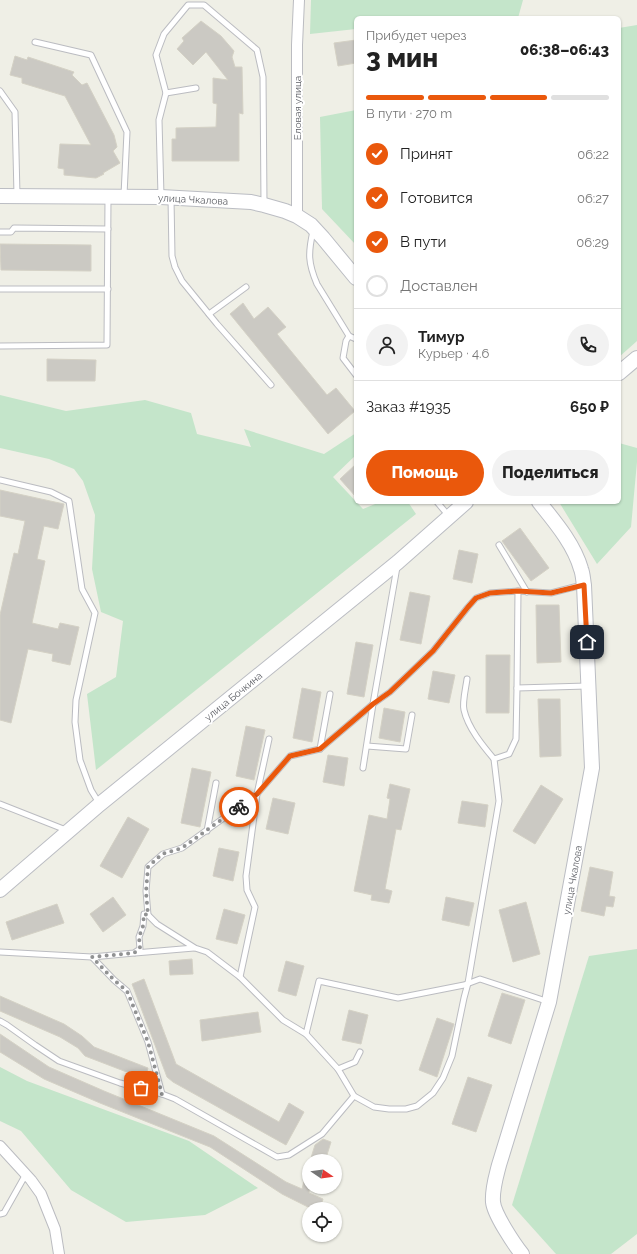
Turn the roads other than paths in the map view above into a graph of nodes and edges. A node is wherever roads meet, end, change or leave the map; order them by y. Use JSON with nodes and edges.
{"nodes":[{"id":1,"x":299,"y":0,"type":"edge"},
{"id":2,"x":35,"y":42,"type":"dead end"},
{"id":3,"x":196,"y":88,"type":"dead end"},
{"id":4,"x":0,"y":91,"type":"edge"},
{"id":5,"x":166,"y":93,"type":"junction"},
{"id":6,"x":0,"y":196,"type":"edge"},
{"id":7,"x":17,"y":196,"type":"junction"},
{"id":8,"x":108,"y":197,"type":"junction"},
{"id":9,"x":123,"y":198,"type":"junction"},
{"id":10,"x":166,"y":198,"type":"junction"},
{"id":11,"x":264,"y":205,"type":"junction"},
{"id":12,"x":298,"y":216,"type":"junction"},
{"id":13,"x":314,"y":228,"type":"junction"},
{"id":14,"x":108,"y":229,"type":"junction"},
{"id":15,"x":0,"y":232,"type":"edge"},
{"id":16,"x":354,"y":276,"type":"edge"},
{"id":17,"x":246,"y":287,"type":"dead end"},
{"id":18,"x":0,"y":289,"type":"edge"},
{"id":19,"x":108,"y":289,"type":"junction"},
{"id":20,"x":209,"y":314,"type":"junction"},
{"id":21,"x":349,"y":336,"type":"junction"},
{"id":22,"x":354,"y":338,"type":"edge"},
{"id":23,"x":0,"y":346,"type":"edge"},
{"id":24,"x":637,"y":358,"type":"edge"},
{"id":25,"x":621,"y":371,"type":"edge"},
{"id":26,"x":354,"y":373,"type":"edge"},
{"id":27,"x":271,"y":385,"type":"dead end"},
{"id":28,"x":0,"y":480,"type":"edge"},
{"id":29,"x":439,"y":504,"type":"edge"},
{"id":30,"x":464,"y":504,"type":"edge"},
{"id":31,"x":541,"y":504,"type":"edge"},
{"id":32,"x":449,"y":517,"type":"junction"},
{"id":33,"x":499,"y":545,"type":"dead end"},
{"id":34,"x":398,"y":562,"type":"junction"},
{"id":35,"x":584,"y":585,"type":"junction"},
{"id":36,"x":518,"y":591,"type":"junction"},
{"id":37,"x":527,"y":592,"type":"junction"},
{"id":38,"x":467,"y":679,"type":"dead end"},
{"id":39,"x":589,"y":686,"type":"junction"},
{"id":40,"x":517,"y":688,"type":"junction"},
{"id":41,"x":330,"y":694,"type":"dead end"},
{"id":42,"x":373,"y":704,"type":"junction"},
{"id":43,"x":412,"y":715,"type":"dead end"},
{"id":44,"x":269,"y":739,"type":"dead end"},
{"id":45,"x":367,"y":746,"type":"junction"},
{"id":46,"x":320,"y":749,"type":"junction"},
{"id":47,"x":494,"y":759,"type":"junction"},
{"id":48,"x":363,"y":768,"type":"dead end"},
{"id":49,"x":216,"y":782,"type":"dead end"},
{"id":50,"x":257,"y":794,"type":"junction"},
{"id":51,"x":0,"y":804,"type":"edge"},
{"id":52,"x":100,"y":804,"type":"junction"},
{"id":53,"x":68,"y":831,"type":"junction"},
{"id":54,"x":207,"y":831,"type":"junction"},
{"id":55,"x":0,"y":890,"type":"edge"},
{"id":56,"x":148,"y":915,"type":"junction"},
{"id":57,"x":195,"y":948,"type":"junction"},
{"id":58,"x":0,"y":952,"type":"edge"},
{"id":59,"x":134,"y":953,"type":"junction"},
{"id":60,"x":92,"y":957,"type":"junction"},
{"id":61,"x":240,"y":977,"type":"junction"},
{"id":62,"x":468,"y":983,"type":"junction"},
{"id":63,"x":549,"y":1002,"type":"junction"},
{"id":64,"x":0,"y":1021,"type":"edge"},
{"id":65,"x":306,"y":1034,"type":"junction"},
{"id":66,"x":360,"y":1052,"type":"dead end"},
{"id":67,"x":338,"y":1069,"type":"junction"},
{"id":68,"x":162,"y":1094,"type":"junction"},
{"id":69,"x":354,"y":1096,"type":"junction"},
{"id":70,"x":0,"y":1146,"type":"edge"},
{"id":71,"x":26,"y":1174,"type":"junction"},
{"id":72,"x":0,"y":1214,"type":"edge"},
{"id":73,"x":59,"y":1254,"type":"edge"},
{"id":74,"x":522,"y":1254,"type":"edge"}],
"edges":[{"from":1,"to":12,"type":"street","name":"Еловая улица"},
{"from":2,"to":9,"type":"lane"},
{"from":3,"to":5,"type":"lane"},
{"from":4,"to":7,"type":"lane"},
{"from":5,"to":10,"type":"lane"},
{"from":5,"to":11,"type":"lane"},
{"from":6,"to":7,"type":"main road","name":"улица Чкалова"},
{"from":7,"to":8,"type":"main road","name":"улица Чкалова"},
{"from":8,"to":9,"type":"main road","name":"улица Чкалова"},
{"from":8,"to":14,"type":"lane"},
{"from":9,"to":10,"type":"main road","name":"улица Чкалова"},
{"from":10,"to":11,"type":"main road","name":"улица Чкалова"},
{"from":10,"to":20,"type":"lane"},
{"from":11,"to":12,"type":"main road","name":"улица Чкалова"},
{"from":12,"to":13,"type":"main road","name":"улица Чкалова"},
{"from":13,"to":16,"type":"main road","name":"улица Чкалова"},
{"from":13,"to":21,"type":"lane"},
{"from":14,"to":15,"type":"lane"},
{"from":14,"to":19,"type":"lane"},
{"from":17,"to":20,"type":"lane"},
{"from":18,"to":19,"type":"lane"},
{"from":19,"to":23,"type":"lane"},
{"from":20,"to":27,"type":"lane"},
{"from":21,"to":22,"type":"lane"},
{"from":21,"to":26,"type":"lane"},
{"from":24,"to":25,"type":"main road"},
{"from":28,"to":52,"type":"lane"},
{"from":29,"to":32,"type":"lane"},
{"from":30,"to":32,"type":"main road","name":"улица Бочкина"},
{"from":31,"to":35,"type":"main road","name":"улица Чкалова"},
{"from":32,"to":34,"type":"main road","name":"улица Бочкина"},
{"from":33,"to":37,"type":"lane"},
{"from":34,"to":42,"type":"lane"},
{"from":34,"to":52,"type":"main road","name":"улица Бочкина"},
{"from":35,"to":37,"type":"lane"},
{"from":35,"to":39,"type":"main road","name":"улица Чкалова"},
{"from":36,"to":37,"type":"lane"},
{"from":36,"to":40,"type":"lane"},
{"from":36,"to":42,"type":"lane"},
{"from":38,"to":47,"type":"lane"},
{"from":39,"to":40,"type":"lane"},
{"from":39,"to":63,"type":"main road","name":"улица Чкалова"},
{"from":40,"to":47,"type":"lane"},
{"from":41,"to":46,"type":"lane"},
{"from":42,"to":45,"type":"lane"},
{"from":42,"to":46,"type":"lane"},
{"from":43,"to":45,"type":"lane"},
{"from":44,"to":50,"type":"lane"},
{"from":45,"to":48,"type":"lane"},
{"from":46,"to":50,"type":"lane"},
{"from":47,"to":62,"type":"lane"},
{"from":49,"to":54,"type":"lane"},
{"from":50,"to":54,"type":"lane"},
{"from":50,"to":61,"type":"lane"},
{"from":51,"to":53,"type":"lane"},
{"from":52,"to":53,"type":"main road","name":"улица Бочкина"},
{"from":53,"to":55,"type":"main road","name":"улица Бочкина"},
{"from":54,"to":56,"type":"lane"},
{"from":56,"to":57,"type":"lane"},
{"from":56,"to":59,"type":"lane"},
{"from":57,"to":59,"type":"lane"},
{"from":57,"to":61,"type":"lane"},
{"from":58,"to":60,"type":"lane"},
{"from":59,"to":60,"type":"lane"},
{"from":60,"to":68,"type":"lane"},
{"from":61,"to":65,"type":"lane"},
{"from":62,"to":63,"type":"lane"},
{"from":62,"to":65,"type":"lane"},
{"from":62,"to":69,"type":"lane"},
{"from":63,"to":74,"type":"main road","name":"улица Чкалова"},
{"from":64,"to":68,"type":"lane"},
{"from":65,"to":67,"type":"lane"},
{"from":66,"to":67,"type":"lane"},
{"from":67,"to":69,"type":"lane"},
{"from":68,"to":69,"type":"lane"},
{"from":70,"to":71,"type":"street"},
{"from":71,"to":72,"type":"lane"},
{"from":71,"to":73,"type":"street"}]}
